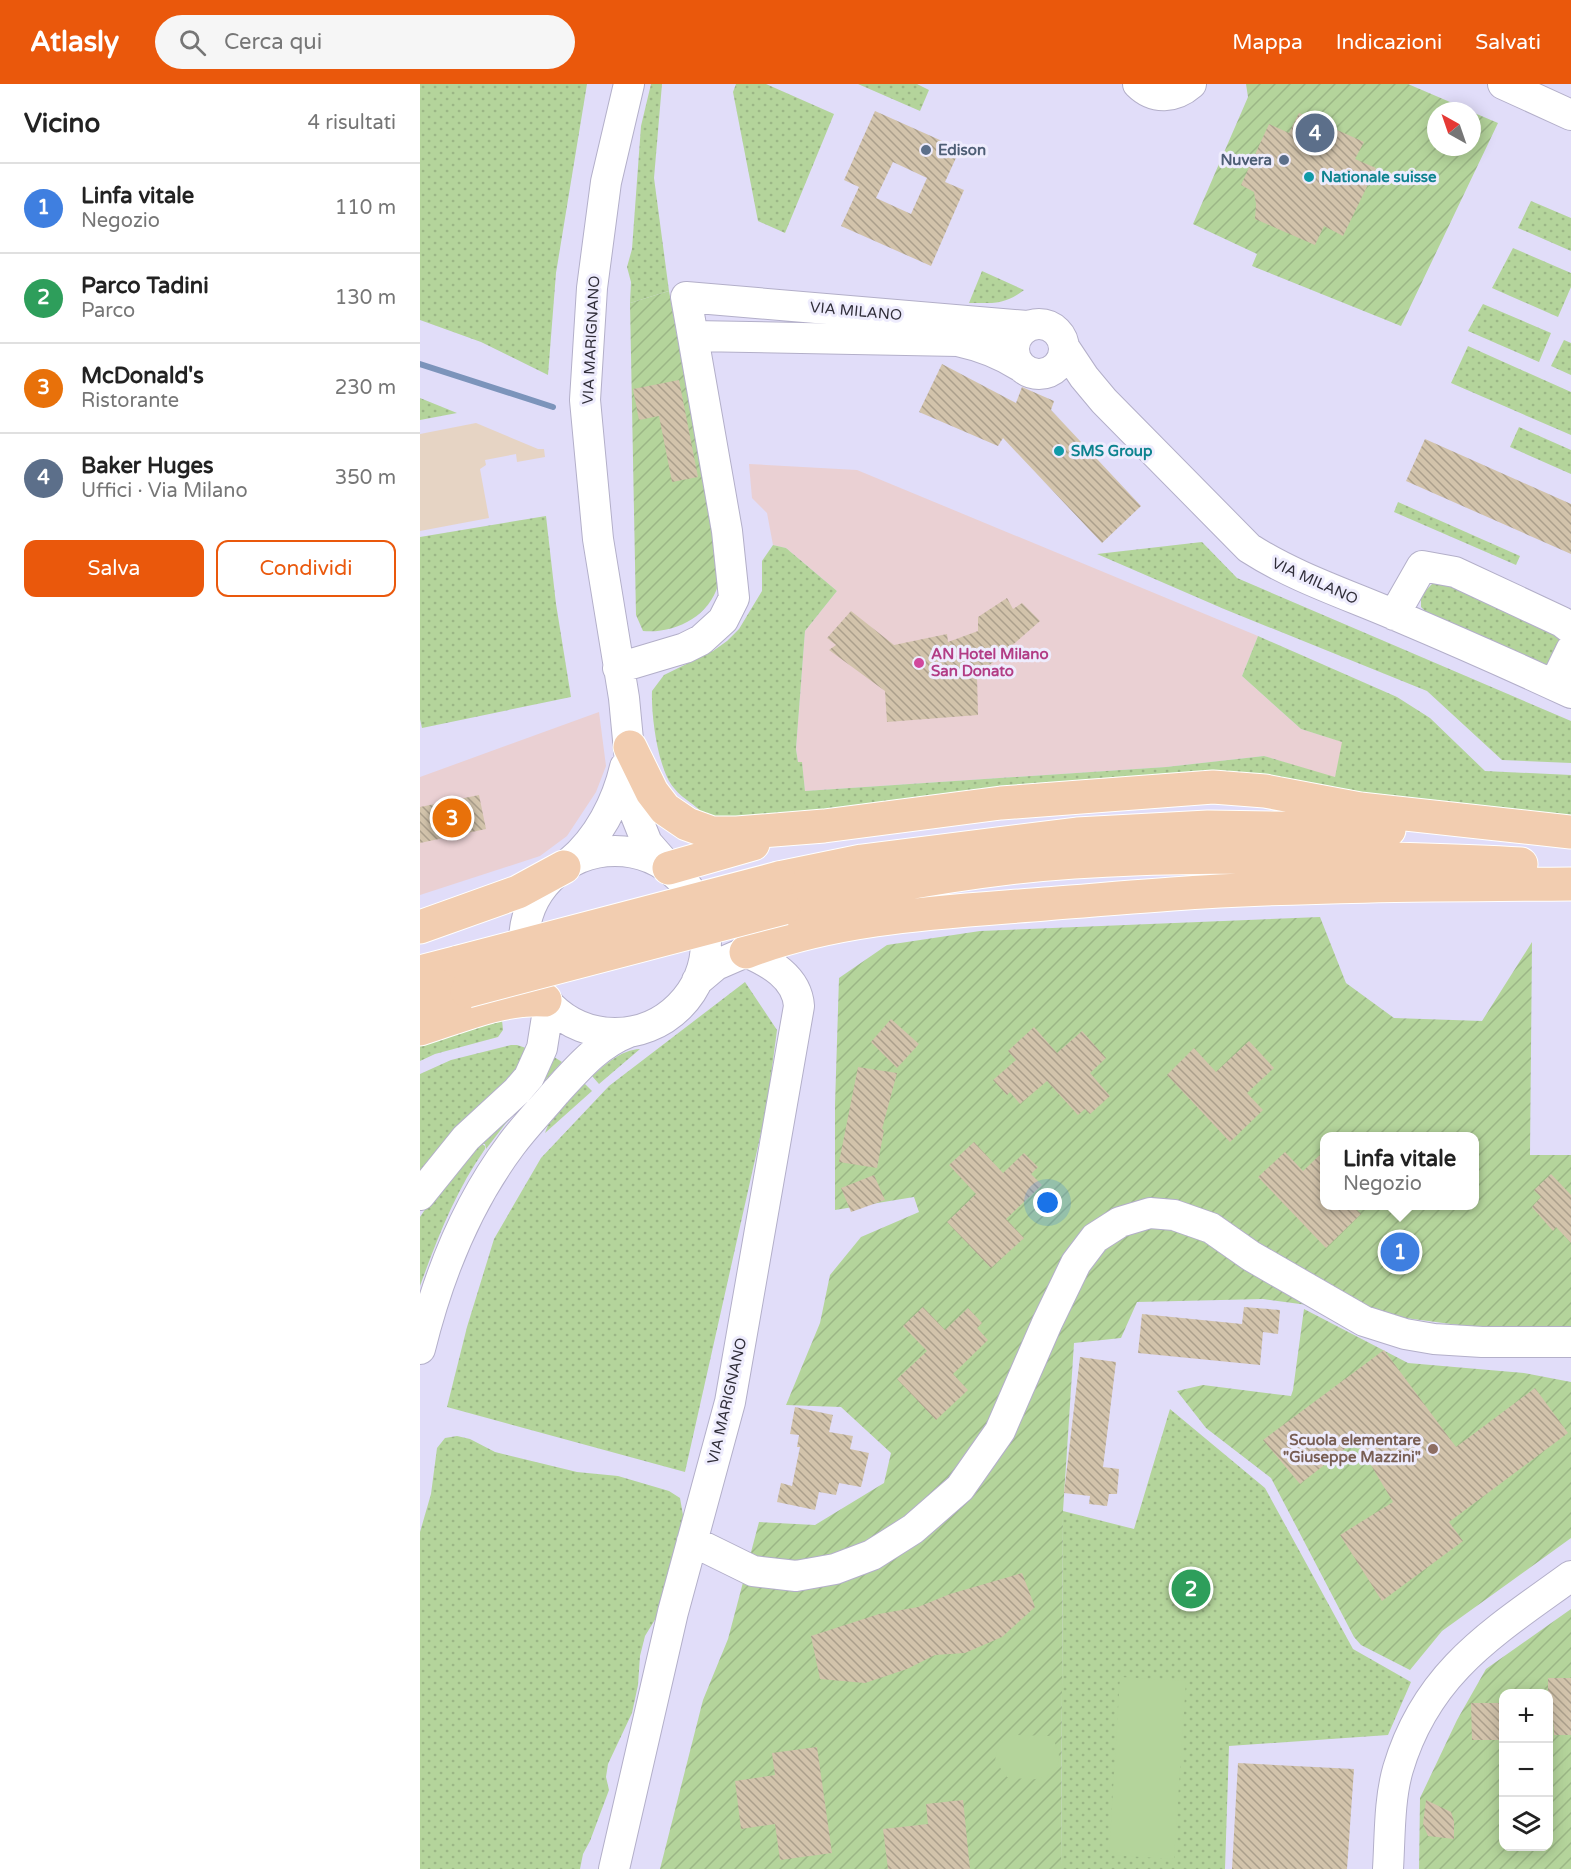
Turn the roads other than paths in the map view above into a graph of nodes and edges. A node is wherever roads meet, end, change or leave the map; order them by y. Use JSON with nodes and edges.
{"nodes":[{"id":1,"x":629,"y":84,"type":"edge"},
{"id":2,"x":1138,"y":84,"type":"edge"},
{"id":3,"x":1191,"y":84,"type":"edge"},
{"id":4,"x":1514,"y":86,"type":"edge"},
{"id":5,"x":1571,"y":115,"type":"edge"},
{"id":6,"x":1028,"y":326,"type":"junction"},
{"id":7,"x":693,"y":336,"type":"junction"},
{"id":8,"x":1064,"y":347,"type":"junction"},
{"id":9,"x":1034,"y":369,"type":"junction"},
{"id":10,"x":1104,"y":401,"type":"junction"},
{"id":11,"x":1394,"y":615,"type":"junction"},
{"id":12,"x":1571,"y":629,"type":"edge"},
{"id":13,"x":1571,"y":650,"type":"edge"},
{"id":14,"x":618,"y":668,"type":"junction"},
{"id":15,"x":1563,"y":689,"type":"edge"},
{"id":16,"x":630,"y":747,"type":"junction"},
{"id":17,"x":824,"y":826,"type":"junction"},
{"id":18,"x":1571,"y":834,"type":"edge"},
{"id":19,"x":564,"y":867,"type":"junction"},
{"id":20,"x":1571,"y":867,"type":"edge"},
{"id":21,"x":669,"y":868,"type":"junction"},
{"id":22,"x":1571,"y":884,"type":"edge"},
{"id":23,"x":782,"y":893,"type":"junction"},
{"id":24,"x":420,"y":927,"type":"edge"},
{"id":25,"x":746,"y":952,"type":"junction"},
{"id":26,"x":420,"y":972,"type":"edge"},
{"id":27,"x":463,"y":977,"type":"junction"},
{"id":28,"x":697,"y":981,"type":"junction"},
{"id":29,"x":547,"y":1002,"type":"junction"},
{"id":30,"x":420,"y":1004,"type":"edge"},
{"id":31,"x":420,"y":1029,"type":"edge"},
{"id":32,"x":634,"y":1030,"type":"junction"},
{"id":33,"x":420,"y":1196,"type":"edge"},
{"id":34,"x":1571,"y":1342,"type":"edge"},
{"id":35,"x":420,"y":1348,"type":"edge"},
{"id":36,"x":692,"y":1541,"type":"junction"},
{"id":37,"x":1571,"y":1576,"type":"edge"},
{"id":38,"x":614,"y":1869,"type":"edge"},
{"id":39,"x":1388,"y":1869,"type":"edge"}],
"edges":[{"from":1,"to":14,"type":"street","name":"VIA MARIGNANO"},
{"from":2,"to":3,"type":"street"},
{"from":4,"to":5,"type":"street"},
{"from":6,"to":7,"type":"street","name":"VIA MILANO"},
{"from":6,"to":8,"type":"street","name":"VIA MILANO"},
{"from":6,"to":9,"type":"street"},
{"from":7,"to":9,"type":"street","name":"VIA MILANO"},
{"from":7,"to":14,"type":"street"},
{"from":8,"to":9,"type":"street"},
{"from":8,"to":10,"type":"street"},
{"from":9,"to":10,"type":"street","name":"VIA MILANO"},
{"from":10,"to":11,"type":"street","name":"VIA MILANO"},
{"from":11,"to":12,"type":"street"},
{"from":11,"to":15,"type":"street","name":"VIA MILANO"},
{"from":13,"to":15,"type":"street"},
{"from":14,"to":16,"type":"street","name":"VIA MARIGNANO"},
{"from":16,"to":17,"type":"highway"},
{"from":16,"to":19,"type":"street","name":"VIA MARIGNANO"},
{"from":16,"to":21,"type":"street","name":"VIA MARIGNANO"},
{"from":17,"to":18,"type":"highway"},
{"from":17,"to":21,"type":"highway"},
{"from":18,"to":23,"type":"highway"},
{"from":19,"to":21,"type":"street"},
{"from":19,"to":24,"type":"highway"},
{"from":19,"to":29,"type":"street"},
{"from":20,"to":23,"type":"highway"},
{"from":21,"to":28,"type":"street"},
{"from":22,"to":25,"type":"highway"},
{"from":23,"to":27,"type":"highway","bridge":true},
{"from":25,"to":28,"type":"street"},
{"from":25,"to":36,"type":"street","name":"VIA MARIGNANO"},
{"from":26,"to":27,"type":"highway"},
{"from":27,"to":30,"type":"highway"},
{"from":28,"to":32,"type":"street"},
{"from":29,"to":31,"type":"highway"},
{"from":29,"to":32,"type":"street"},
{"from":29,"to":33,"type":"street"},
{"from":32,"to":35,"type":"street"},
{"from":34,"to":36,"type":"street"},
{"from":36,"to":38,"type":"street","name":"VIA MARIGNANO"},
{"from":37,"to":39,"type":"street"}]}
